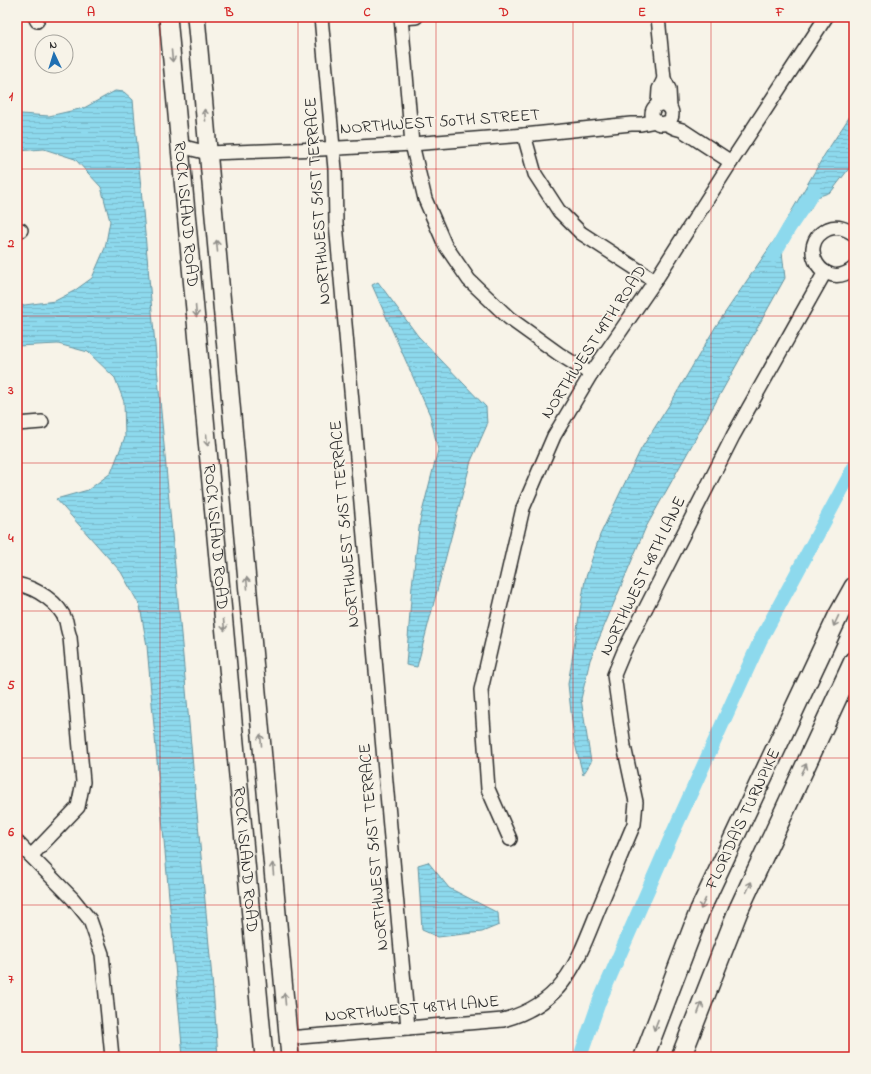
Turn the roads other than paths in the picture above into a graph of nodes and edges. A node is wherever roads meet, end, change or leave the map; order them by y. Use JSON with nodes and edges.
{"nodes":[{"id":1,"x":168,"y":17,"type":"edge"},
{"id":2,"x":196,"y":17,"type":"edge"},
{"id":3,"x":321,"y":17,"type":"edge"},
{"id":4,"x":416,"y":17,"type":"edge"},
{"id":5,"x":658,"y":17,"type":"edge"},
{"id":6,"x":826,"y":17,"type":"edge"},
{"id":7,"x":401,"y":18,"type":"edge"},
{"id":8,"x":663,"y":114,"type":"junction"},
{"id":9,"x":524,"y":135,"type":"junction"},
{"id":10,"x":412,"y":144,"type":"junction"},
{"id":11,"x":180,"y":146,"type":"junction"},
{"id":12,"x":333,"y":147,"type":"junction"},
{"id":13,"x":208,"y":153,"type":"junction"},
{"id":14,"x":731,"y":162,"type":"junction"},
{"id":15,"x":852,"y":229,"type":"edge"},
{"id":16,"x":854,"y":268,"type":"edge"},
{"id":17,"x":825,"y":272,"type":"junction"},
{"id":18,"x":655,"y":281,"type":"junction"},
{"id":19,"x":591,"y":374,"type":"junction"},
{"id":20,"x":42,"y":422,"type":"dead end"},
{"id":21,"x":17,"y":424,"type":"edge"},
{"id":22,"x":17,"y":584,"type":"edge"},
{"id":23,"x":854,"y":587,"type":"edge"},
{"id":24,"x":854,"y":661,"type":"edge"},
{"id":25,"x":510,"y":839,"type":"dead end"},
{"id":26,"x":17,"y":842,"type":"edge"},
{"id":27,"x":30,"y":856,"type":"junction"},
{"id":28,"x":408,"y":1028,"type":"junction"},
{"id":29,"x":288,"y":1038,"type":"junction"},
{"id":30,"x":112,"y":1057,"type":"edge"},
{"id":31,"x":264,"y":1057,"type":"edge"},
{"id":32,"x":290,"y":1057,"type":"edge"},
{"id":33,"x":644,"y":1057,"type":"edge"},
{"id":34,"x":681,"y":1057,"type":"edge"}],
"edges":[{"from":1,"to":11,"type":"main road","name":"ROCK ISLAND ROAD","one_way":true},
{"from":13,"to":2,"type":"main road","name":"ROCK ISLAND ROAD","one_way":true},
{"from":3,"to":12,"type":"street","name":"NORTHWEST 51ST TERRACE"},
{"from":4,"to":7,"type":"street"},
{"from":5,"to":8,"type":"street"},
{"from":6,"to":14,"type":"street","name":"NORTHWEST 49TH ROAD"},
{"from":7,"to":10,"type":"street"},
{"from":8,"to":9,"type":"street","name":"NORTHWEST 50TH STREET"},
{"from":8,"to":14,"type":"street"},
{"from":9,"to":10,"type":"street","name":"NORTHWEST 50TH STREET"},
{"from":9,"to":18,"type":"street"},
{"from":10,"to":12,"type":"street","name":"NORTHWEST 50TH STREET"},
{"from":10,"to":19,"type":"street"},
{"from":11,"to":13,"type":"street","name":"NORTHWEST 50TH STREET"},
{"from":11,"to":31,"type":"main road","name":"ROCK ISLAND ROAD","one_way":true},
{"from":12,"to":13,"type":"street","name":"NORTHWEST 50TH STREET"},
{"from":12,"to":28,"type":"street","name":"NORTHWEST 51ST TERRACE"},
{"from":29,"to":13,"type":"main road","name":"ROCK ISLAND ROAD","one_way":true},
{"from":14,"to":18,"type":"street","name":"NORTHWEST 49TH ROAD"},
{"from":15,"to":17,"type":"street"},
{"from":16,"to":17,"type":"street"},
{"from":17,"to":28,"type":"street","name":"NORTHWEST 48TH LANE"},
{"from":18,"to":19,"type":"street","name":"NORTHWEST 49TH ROAD"},
{"from":19,"to":25,"type":"street","name":"NORTHWEST 49TH ROAD"},
{"from":20,"to":21,"type":"street"},
{"from":22,"to":27,"type":"street"},
{"from":23,"to":33,"type":"highway","name":"FLORIDA'S TURNPIKE","one_way":true},
{"from":34,"to":24,"type":"highway","name":"FLORIDA'S TURNPIKE","one_way":true},
{"from":26,"to":27,"type":"street"},
{"from":27,"to":30,"type":"street"},
{"from":28,"to":29,"type":"street","name":"NORTHWEST 48TH LANE"},
{"from":29,"to":32,"type":"main road","name":"ROCK ISLAND ROAD"}]}
